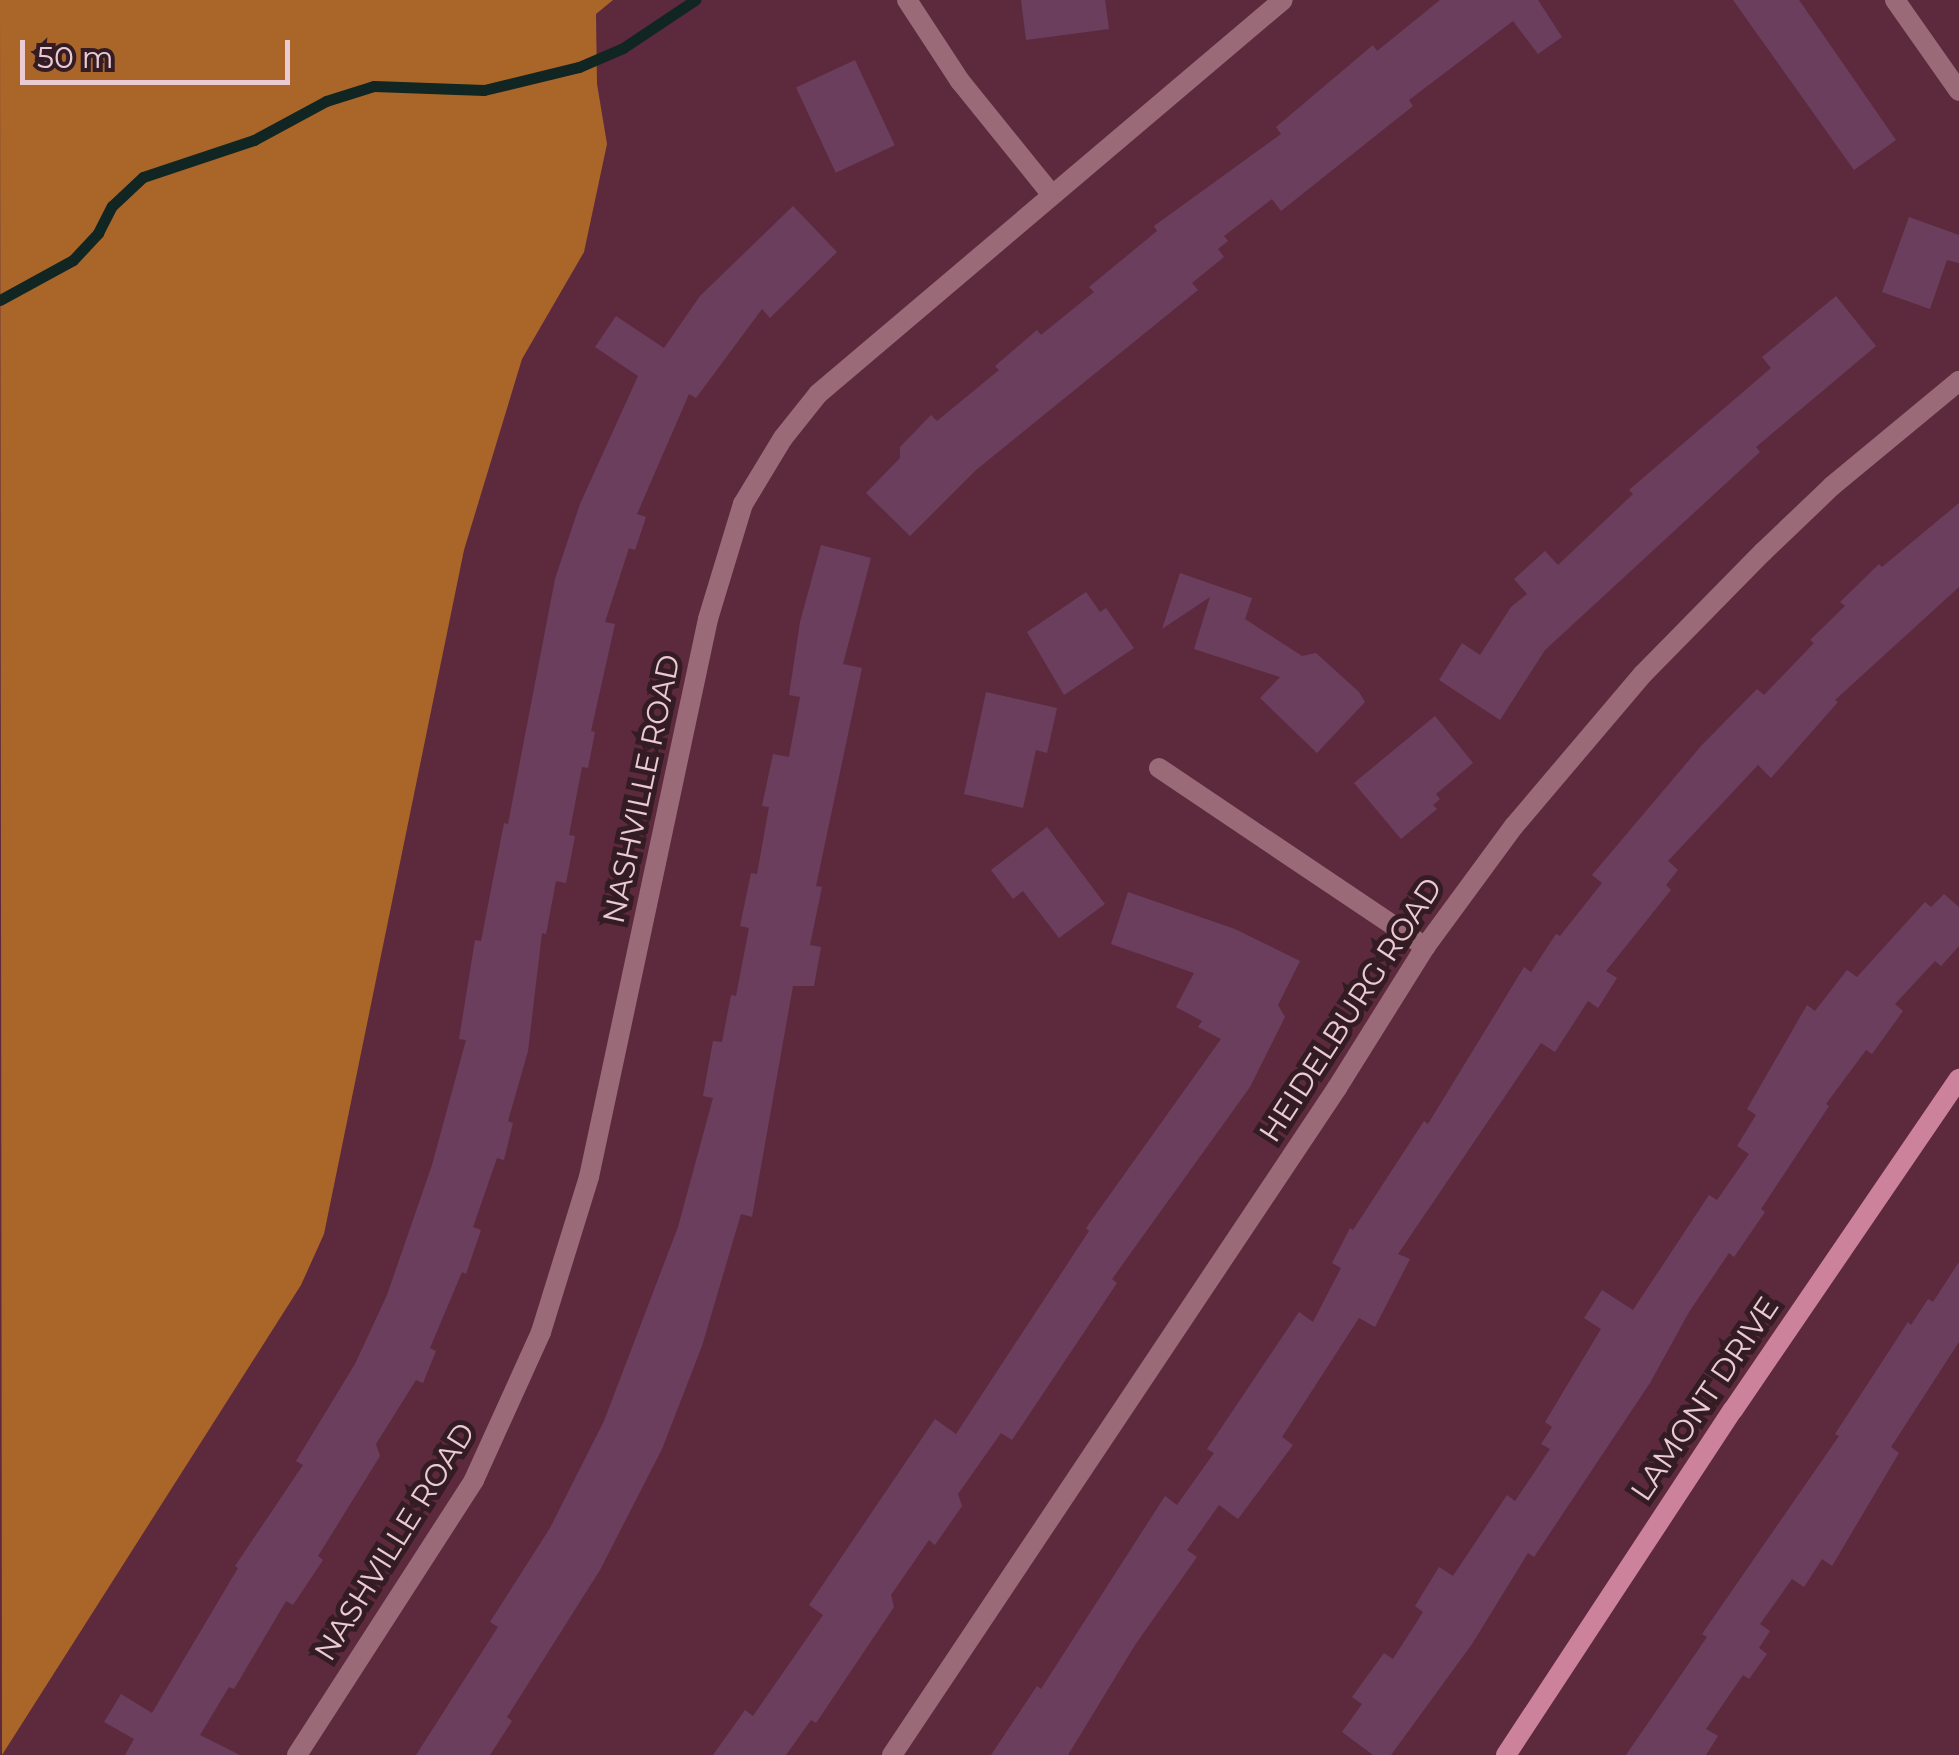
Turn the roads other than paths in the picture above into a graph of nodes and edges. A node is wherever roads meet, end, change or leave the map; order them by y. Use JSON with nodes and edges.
{"nodes":[{"id":1,"x":907,"y":0,"type":"edge"},
{"id":2,"x":1283,"y":0,"type":"edge"},
{"id":3,"x":1895,"y":0,"type":"edge"},
{"id":4,"x":1959,"y":91,"type":"edge"},
{"id":5,"x":1052,"y":195,"type":"junction"},
{"id":6,"x":1959,"y":382,"type":"edge"},
{"id":7,"x":1159,"y":768,"type":"dead end"},
{"id":8,"x":1424,"y":947,"type":"junction"},
{"id":9,"x":1959,"y":1079,"type":"edge"},
{"id":10,"x":298,"y":1755,"type":"edge"},
{"id":11,"x":892,"y":1755,"type":"edge"},
{"id":12,"x":1506,"y":1755,"type":"edge"}],
"edges":[{"from":1,"to":5,"type":"street"},
{"from":2,"to":5,"type":"street","name":"NASHVILLE ROAD"},
{"from":3,"to":4,"type":"street"},
{"from":5,"to":10,"type":"street","name":"NASHVILLE ROAD"},
{"from":6,"to":8,"type":"street","name":"HEIDELBURG ROAD"},
{"from":7,"to":8,"type":"street"},
{"from":8,"to":11,"type":"street","name":"HEIDELBURG ROAD"},
{"from":9,"to":12,"type":"street","name":"LAMONT DRIVE"}]}
